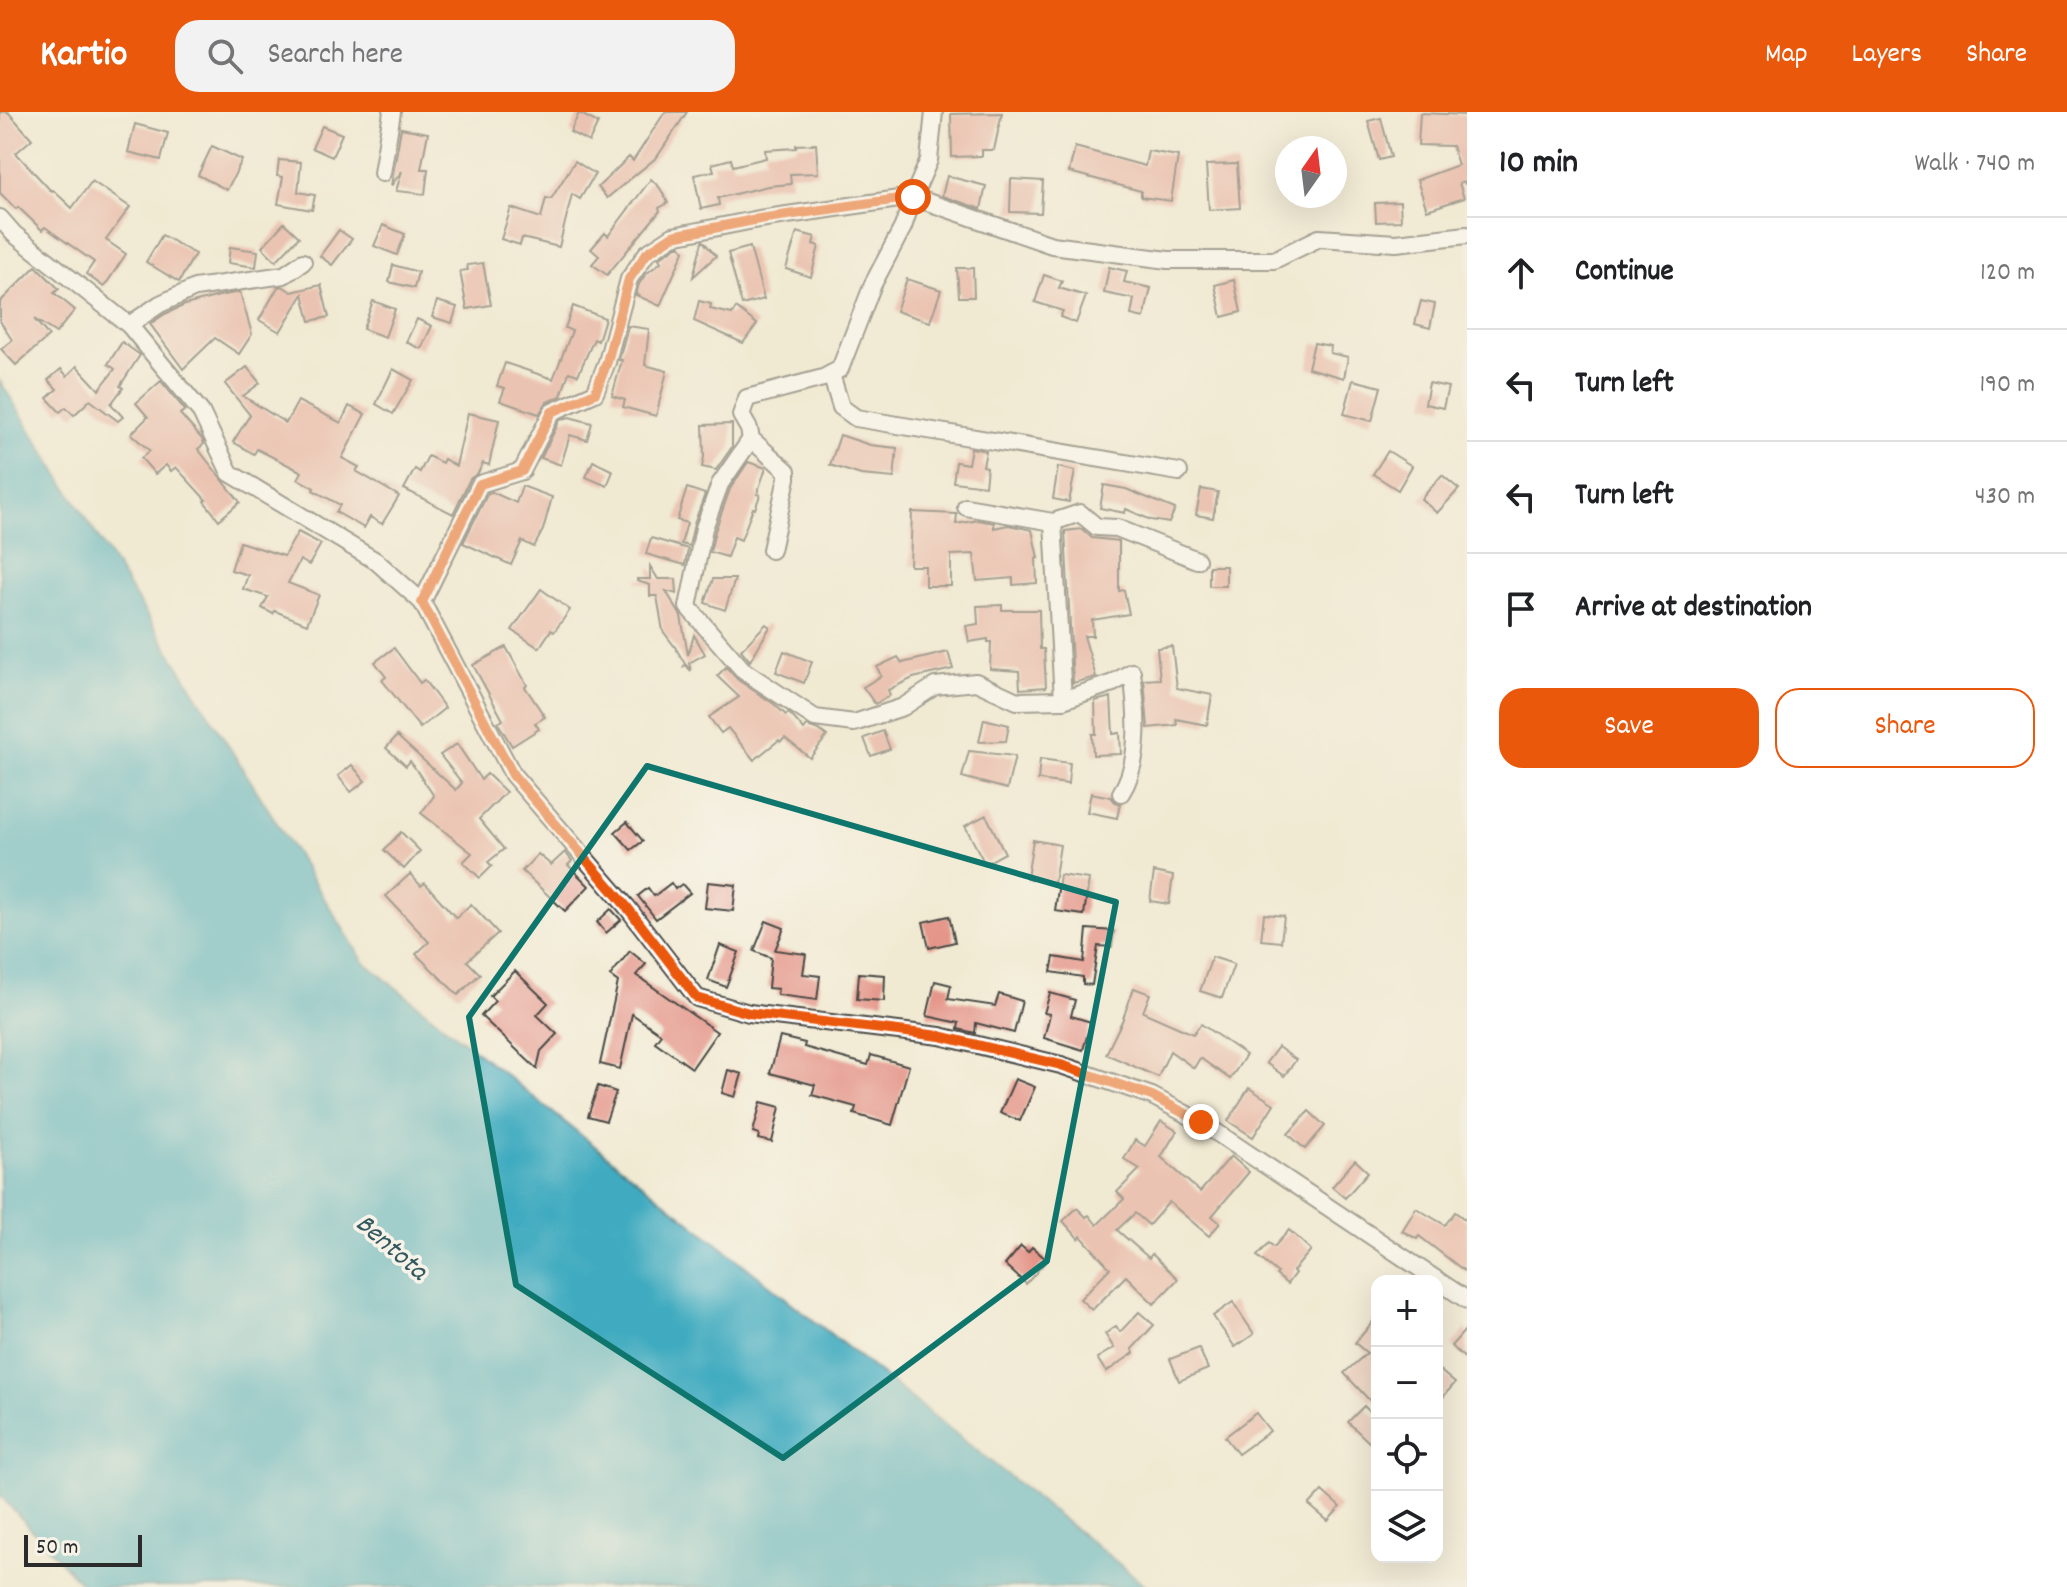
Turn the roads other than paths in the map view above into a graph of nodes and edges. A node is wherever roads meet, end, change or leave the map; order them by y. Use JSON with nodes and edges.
{"nodes":[{"id":1,"x":392,"y":112,"type":"edge"},
{"id":2,"x":934,"y":112,"type":"edge"},
{"id":3,"x":382,"y":173,"type":"dead end"},
{"id":4,"x":913,"y":197,"type":"junction"},
{"id":5,"x":0,"y":218,"type":"edge"},
{"id":6,"x":1467,"y":235,"type":"edge"},
{"id":7,"x":303,"y":262,"type":"dead end"},
{"id":8,"x":129,"y":325,"type":"junction"},
{"id":9,"x":831,"y":374,"type":"junction"},
{"id":10,"x":751,"y":439,"type":"junction"},
{"id":11,"x":1179,"y":472,"type":"dead end"},
{"id":12,"x":966,"y":507,"type":"dead end"},
{"id":13,"x":1053,"y":522,"type":"junction"},
{"id":14,"x":771,"y":550,"type":"dead end"},
{"id":15,"x":1197,"y":560,"type":"dead end"},
{"id":16,"x":422,"y":602,"type":"junction"},
{"id":17,"x":1063,"y":700,"type":"junction"},
{"id":18,"x":1121,"y":793,"type":"dead end"},
{"id":19,"x":1467,"y":1300,"type":"edge"}],
"edges":[{"from":1,"to":3,"type":"street"},
{"from":2,"to":4,"type":"street"},
{"from":4,"to":6,"type":"street"},
{"from":4,"to":9,"type":"street"},
{"from":4,"to":16,"type":"street"},
{"from":5,"to":8,"type":"street"},
{"from":7,"to":8,"type":"street"},
{"from":8,"to":16,"type":"street"},
{"from":9,"to":10,"type":"street"},
{"from":9,"to":11,"type":"street"},
{"from":10,"to":14,"type":"street"},
{"from":10,"to":17,"type":"street"},
{"from":12,"to":13,"type":"street"},
{"from":13,"to":15,"type":"street"},
{"from":13,"to":17,"type":"street"},
{"from":16,"to":19,"type":"street"},
{"from":17,"to":18,"type":"street"}]}
